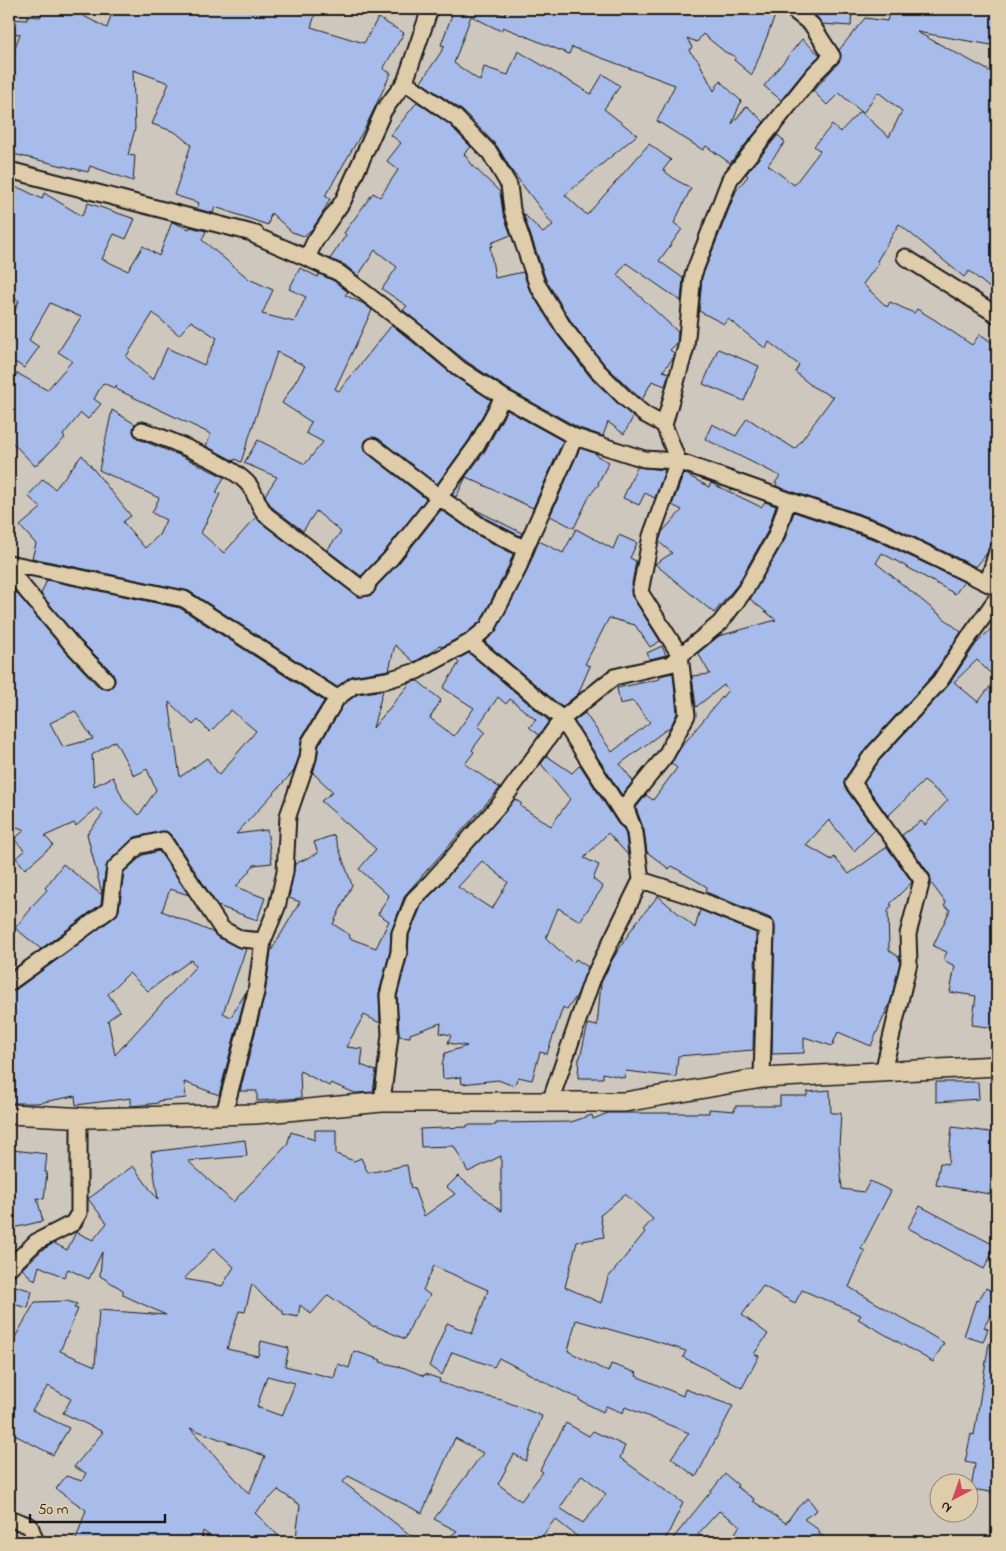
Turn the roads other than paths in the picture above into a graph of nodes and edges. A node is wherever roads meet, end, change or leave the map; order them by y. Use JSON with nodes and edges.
{"nodes":[{"id":1,"x":430,"y":9,"type":"edge"},
{"id":2,"x":792,"y":9,"type":"edge"},
{"id":3,"x":405,"y":82,"type":"junction"},
{"id":4,"x":9,"y":170,"type":"edge"},
{"id":5,"x":905,"y":257,"type":"dead end"},
{"id":6,"x":307,"y":258,"type":"junction"},
{"id":7,"x":997,"y":315,"type":"edge"},
{"id":8,"x":504,"y":397,"type":"junction"},
{"id":9,"x":664,"y":424,"type":"junction"},
{"id":10,"x":142,"y":430,"type":"dead end"},
{"id":11,"x":575,"y":437,"type":"junction"},
{"id":12,"x":373,"y":446,"type":"dead end"},
{"id":13,"x":678,"y":461,"type":"junction"},
{"id":14,"x":439,"y":498,"type":"junction"},
{"id":15,"x":788,"y":500,"type":"junction"},
{"id":16,"x":525,"y":549,"type":"junction"},
{"id":17,"x":997,"y":551,"type":"edge"},
{"id":18,"x":9,"y":563,"type":"edge"},
{"id":19,"x":9,"y":570,"type":"edge"},
{"id":20,"x":993,"y":585,"type":"edge"},
{"id":21,"x":997,"y":598,"type":"edge"},
{"id":22,"x":470,"y":642,"type":"junction"},
{"id":23,"x":680,"y":655,"type":"junction"},
{"id":24,"x":106,"y":680,"type":"dead end"},
{"id":25,"x":337,"y":698,"type":"junction"},
{"id":26,"x":562,"y":718,"type":"junction"},
{"id":27,"x":635,"y":832,"type":"junction"},
{"id":28,"x":641,"y":880,"type":"junction"},
{"id":29,"x":263,"y":941,"type":"junction"},
{"id":30,"x":9,"y":983,"type":"edge"},
{"id":31,"x":997,"y":1066,"type":"edge"},
{"id":32,"x":883,"y":1072,"type":"junction"},
{"id":33,"x":762,"y":1078,"type":"junction"},
{"id":34,"x":382,"y":1102,"type":"junction"},
{"id":35,"x":550,"y":1102,"type":"junction"},
{"id":36,"x":9,"y":1114,"type":"edge"},
{"id":37,"x":224,"y":1114,"type":"junction"},
{"id":38,"x":79,"y":1118,"type":"junction"},
{"id":39,"x":9,"y":1268,"type":"edge"},
{"id":40,"x":9,"y":1518,"type":"edge"},
{"id":41,"x":36,"y":1542,"type":"edge"}],
"edges":[{"from":1,"to":3,"type":"street"},
{"from":2,"to":9,"type":"street"},
{"from":3,"to":6,"type":"street"},
{"from":3,"to":9,"type":"street"},
{"from":4,"to":6,"type":"street"},
{"from":5,"to":7,"type":"street"},
{"from":6,"to":8,"type":"street"},
{"from":8,"to":11,"type":"street"},
{"from":8,"to":14,"type":"street"},
{"from":9,"to":13,"type":"street"},
{"from":10,"to":14,"type":"street"},
{"from":11,"to":13,"type":"street"},
{"from":11,"to":16,"type":"street"},
{"from":12,"to":14,"type":"street"},
{"from":13,"to":15,"type":"street"},
{"from":13,"to":23,"type":"street"},
{"from":14,"to":16,"type":"street"},
{"from":15,"to":20,"type":"street"},
{"from":15,"to":23,"type":"street"},
{"from":16,"to":22,"type":"street"},
{"from":17,"to":20,"type":"street"},
{"from":18,"to":25,"type":"street"},
{"from":19,"to":24,"type":"street"},
{"from":21,"to":32,"type":"street"},
{"from":22,"to":25,"type":"street"},
{"from":22,"to":26,"type":"street"},
{"from":23,"to":26,"type":"street"},
{"from":23,"to":27,"type":"street"},
{"from":25,"to":29,"type":"street"},
{"from":26,"to":27,"type":"street"},
{"from":26,"to":34,"type":"street"},
{"from":27,"to":28,"type":"street"},
{"from":28,"to":33,"type":"street"},
{"from":28,"to":35,"type":"street"},
{"from":29,"to":30,"type":"street"},
{"from":29,"to":37,"type":"street"},
{"from":31,"to":32,"type":"street"},
{"from":32,"to":33,"type":"street"},
{"from":33,"to":35,"type":"street"},
{"from":34,"to":35,"type":"street"},
{"from":34,"to":37,"type":"street"},
{"from":36,"to":38,"type":"street"},
{"from":37,"to":38,"type":"street"},
{"from":38,"to":39,"type":"street"},
{"from":40,"to":41,"type":"street"}]}
